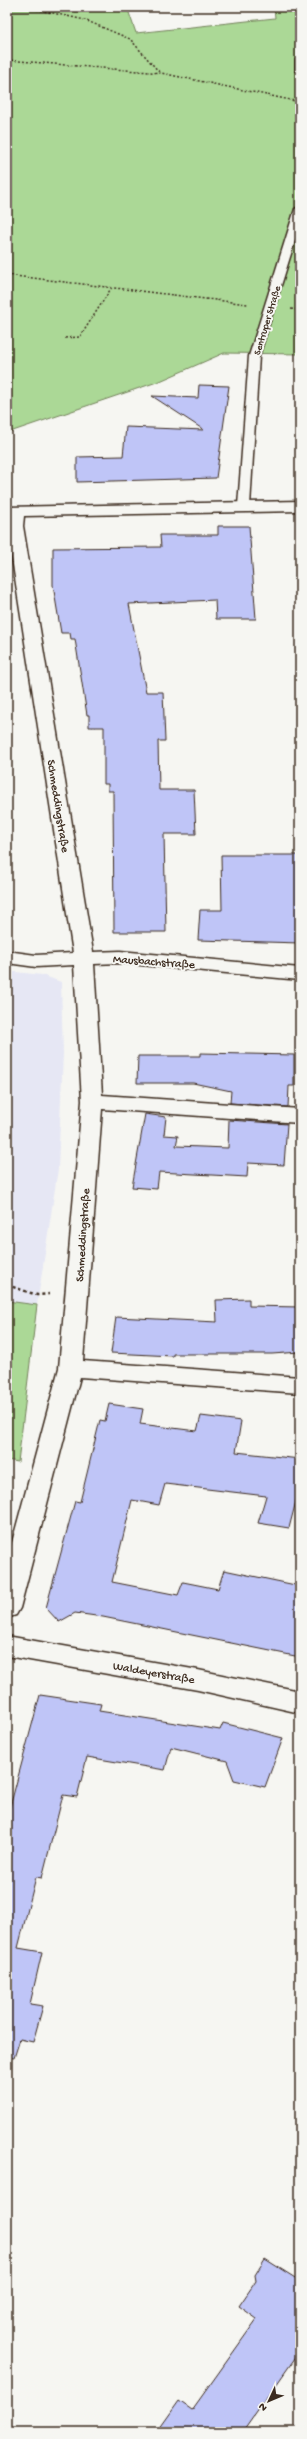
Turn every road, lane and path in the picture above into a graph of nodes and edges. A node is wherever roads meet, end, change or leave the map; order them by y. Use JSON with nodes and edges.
{"nodes":[{"id":1,"x":25,"y":7,"type":"edge"},
{"id":2,"x":7,"y":60,"type":"edge"},
{"id":3,"x":300,"y":60,"type":"edge"},
{"id":4,"x":300,"y":71,"type":"edge"},
{"id":5,"x":161,"y":73,"type":"junction"},
{"id":6,"x":300,"y":102,"type":"edge"},
{"id":7,"x":300,"y":209,"type":"edge"},
{"id":8,"x":7,"y":275,"type":"edge"},
{"id":9,"x":112,"y":287,"type":"junction"},
{"id":10,"x":270,"y":306,"type":"junction"},
{"id":11,"x":65,"y":338,"type":"dead end"},
{"id":12,"x":244,"y":506,"type":"junction"},
{"id":13,"x":300,"y":506,"type":"edge"},
{"id":14,"x":11,"y":512,"type":"edge"},
{"id":15,"x":7,"y":957,"type":"edge"},
{"id":16,"x":84,"y":958,"type":"junction"},
{"id":17,"x":300,"y":974,"type":"edge"},
{"id":18,"x":92,"y":1101,"type":"junction"},
{"id":19,"x":300,"y":1116,"type":"edge"},
{"id":20,"x":7,"y":1285,"type":"edge"},
{"id":21,"x":77,"y":1294,"type":"junction"},
{"id":22,"x":71,"y":1368,"type":"junction"},
{"id":23,"x":300,"y":1385,"type":"edge"},
{"id":24,"x":7,"y":1608,"type":"edge"},
{"id":25,"x":7,"y":1646,"type":"edge"},
{"id":26,"x":300,"y":1702,"type":"edge"}],
"edges":[{"from":1,"to":5,"type":"path"},
{"from":2,"to":5,"type":"path"},
{"from":3,"to":4,"type":"lane"},
{"from":5,"to":6,"type":"path"},
{"from":7,"to":10,"type":"lane","name":"Sentruper Straße"},
{"from":8,"to":9,"type":"path"},
{"from":9,"to":10,"type":"path"},
{"from":9,"to":11,"type":"path"},
{"from":10,"to":12,"type":"lane","name":"Sentruper Straße"},
{"from":12,"to":13,"type":"street"},
{"from":12,"to":14,"type":"street"},
{"from":14,"to":16,"type":"street","name":"Schmeddingstraße"},
{"from":15,"to":16,"type":"street","name":"Mausbachstraße"},
{"from":16,"to":17,"type":"street","name":"Mausbachstraße"},
{"from":16,"to":18,"type":"street","name":"Schmeddingstraße"},
{"from":18,"to":19,"type":"street"},
{"from":18,"to":21,"type":"street","name":"Schmeddingstraße"},
{"from":20,"to":21,"type":"path"},
{"from":21,"to":22,"type":"street","name":"Schmeddingstraße"},
{"from":22,"to":23,"type":"street"},
{"from":22,"to":24,"type":"street","name":"Schmeddingstraße"},
{"from":25,"to":26,"type":"street","name":"Waldeyerstraße"}]}
